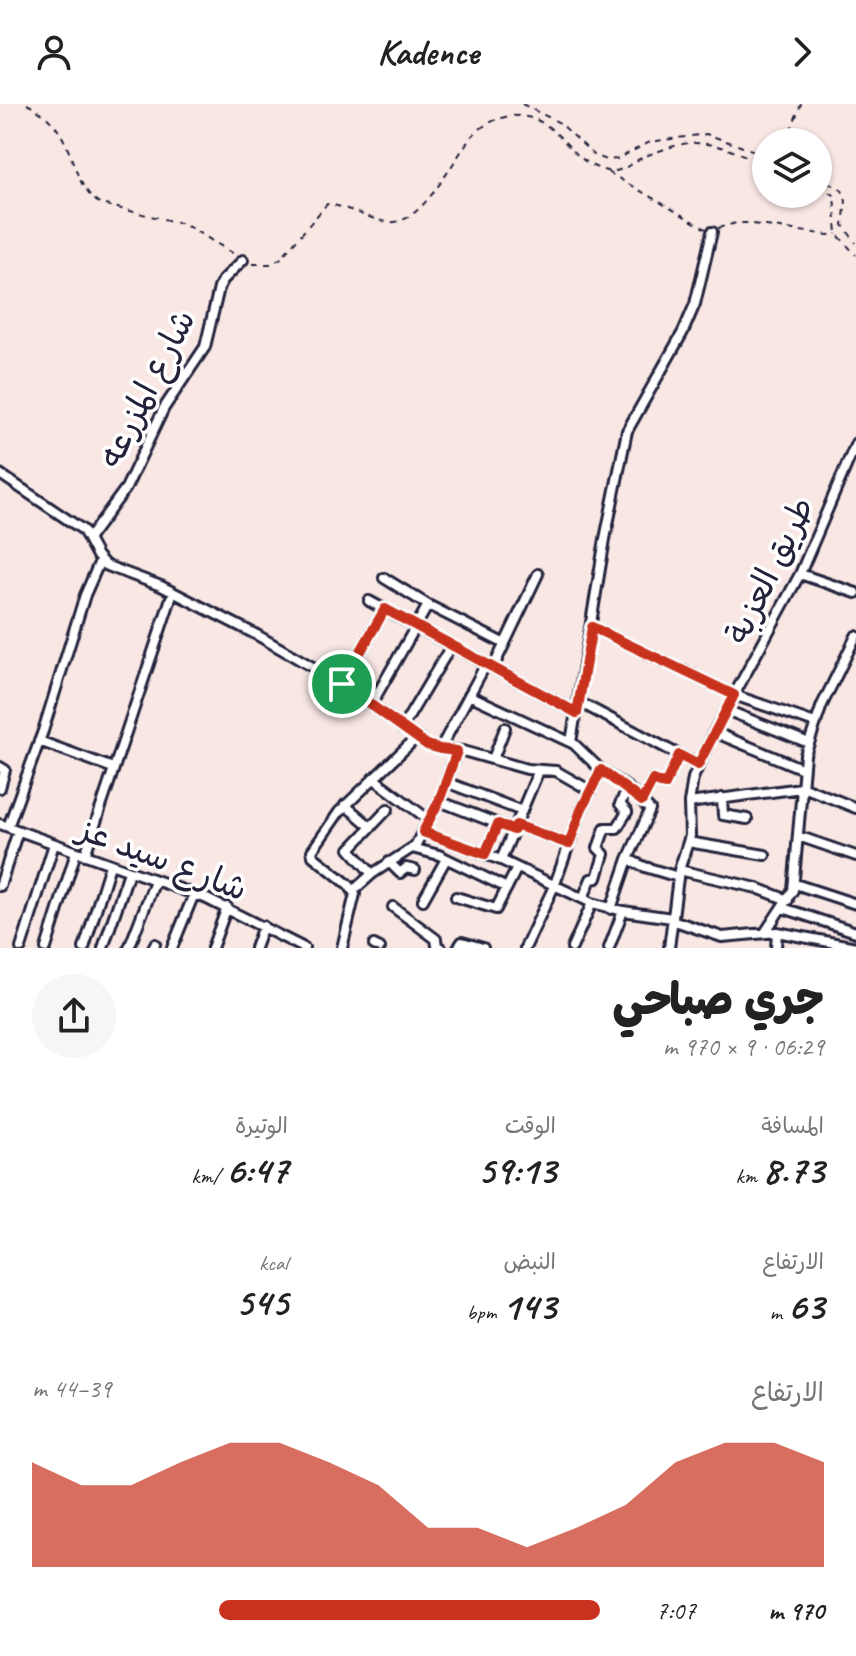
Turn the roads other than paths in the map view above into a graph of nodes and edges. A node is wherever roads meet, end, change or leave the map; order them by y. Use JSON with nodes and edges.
{"nodes":[{"id":1,"x":712,"y":232,"type":"road end"},
{"id":2,"x":243,"y":260,"type":"road end"},
{"id":3,"x":856,"y":443,"type":"edge"},
{"id":4,"x":0,"y":474,"type":"edge"},
{"id":5,"x":89,"y":538,"type":"junction"},
{"id":6,"x":100,"y":561,"type":"junction"},
{"id":7,"x":538,"y":574,"type":"dead end"},
{"id":8,"x":800,"y":574,"type":"junction"},
{"id":9,"x":384,"y":578,"type":"dead end"},
{"id":10,"x":173,"y":592,"type":"junction"},
{"id":11,"x":856,"y":593,"type":"edge"},
{"id":12,"x":369,"y":601,"type":"dead end"},
{"id":13,"x":428,"y":605,"type":"junction"},
{"id":14,"x":385,"y":609,"type":"junction"},
{"id":15,"x":416,"y":626,"type":"junction"},
{"id":16,"x":592,"y":627,"type":"junction"},
{"id":17,"x":856,"y":636,"type":"edge"},
{"id":18,"x":503,"y":643,"type":"junction"},
{"id":19,"x":451,"y":646,"type":"junction"},
{"id":20,"x":489,"y":666,"type":"junction"},
{"id":21,"x":342,"y":684,"type":"junction"},
{"id":22,"x":469,"y":695,"type":"junction"},
{"id":23,"x":734,"y":695,"type":"junction"},
{"id":24,"x":579,"y":702,"type":"junction"},
{"id":25,"x":371,"y":705,"type":"junction"},
{"id":26,"x":726,"y":710,"type":"junction"},
{"id":27,"x":577,"y":713,"type":"junction"},
{"id":28,"x":815,"y":723,"type":"junction"},
{"id":29,"x":402,"y":728,"type":"junction"},
{"id":30,"x":505,"y":728,"type":"dead end"},
{"id":31,"x":714,"y":732,"type":"junction"},
{"id":32,"x":416,"y":738,"type":"junction"},
{"id":33,"x":39,"y":741,"type":"junction"},
{"id":34,"x":571,"y":742,"type":"junction"},
{"id":35,"x":809,"y":743,"type":"junction"},
{"id":36,"x":440,"y":749,"type":"junction"},
{"id":37,"x":457,"y":751,"type":"junction"},
{"id":38,"x":679,"y":755,"type":"junction"},
{"id":39,"x":493,"y":759,"type":"junction"},
{"id":40,"x":698,"y":765,"type":"junction"},
{"id":41,"x":0,"y":767,"type":"edge"},
{"id":42,"x":113,"y":768,"type":"junction"},
{"id":43,"x":803,"y":769,"type":"junction"},
{"id":44,"x":539,"y":770,"type":"junction"},
{"id":45,"x":601,"y":770,"type":"junction"},
{"id":46,"x":373,"y":778,"type":"junction"},
{"id":47,"x":446,"y":782,"type":"junction"},
{"id":48,"x":801,"y":787,"type":"junction"},
{"id":49,"x":0,"y":788,"type":"edge"},
{"id":50,"x":628,"y":788,"type":"junction"},
{"id":51,"x":591,"y":791,"type":"junction"},
{"id":52,"x":722,"y":798,"type":"junction"},
{"id":53,"x":439,"y":801,"type":"junction"},
{"id":54,"x":642,"y":801,"type":"junction"},
{"id":55,"x":689,"y":803,"type":"junction"},
{"id":56,"x":345,"y":805,"type":"junction"},
{"id":57,"x":856,"y":808,"type":"edge"},
{"id":58,"x":388,"y":809,"type":"dead end"},
{"id":59,"x":522,"y":811,"type":"junction"},
{"id":60,"x":747,"y":819,"type":"dead end"},
{"id":61,"x":429,"y":820,"type":"junction"},
{"id":62,"x":498,"y":824,"type":"junction"},
{"id":63,"x":4,"y":826,"type":"edge"},
{"id":64,"x":371,"y":827,"type":"junction"},
{"id":65,"x":515,"y":828,"type":"junction"},
{"id":66,"x":18,"y":831,"type":"junction"},
{"id":67,"x":423,"y":832,"type":"junction"},
{"id":68,"x":798,"y":836,"type":"junction"},
{"id":69,"x":688,"y":842,"type":"junction"},
{"id":70,"x":54,"y":844,"type":"junction"},
{"id":71,"x":569,"y":844,"type":"junction"},
{"id":72,"x":412,"y":848,"type":"junction"},
{"id":73,"x":81,"y":854,"type":"junction"},
{"id":74,"x":485,"y":854,"type":"junction"},
{"id":75,"x":765,"y":855,"type":"dead end"},
{"id":76,"x":856,"y":856,"type":"edge"},
{"id":77,"x":446,"y":859,"type":"junction"},
{"id":78,"x":628,"y":859,"type":"junction"},
{"id":79,"x":501,"y":860,"type":"junction"},
{"id":80,"x":389,"y":862,"type":"junction"},
{"id":81,"x":110,"y":865,"type":"junction"},
{"id":82,"x":517,"y":868,"type":"junction"},
{"id":83,"x":415,"y":870,"type":"dead end"},
{"id":84,"x":129,"y":872,"type":"junction"},
{"id":85,"x":678,"y":873,"type":"junction"},
{"id":86,"x":372,"y":874,"type":"junction"},
{"id":87,"x":155,"y":881,"type":"junction"},
{"id":88,"x":555,"y":884,"type":"junction"},
{"id":89,"x":795,"y":884,"type":"junction"},
{"id":90,"x":0,"y":886,"type":"edge"},
{"id":91,"x":507,"y":888,"type":"junction"},
{"id":92,"x":354,"y":890,"type":"junction"},
{"id":93,"x":194,"y":894,"type":"junction"},
{"id":94,"x":456,"y":897,"type":"dead end"},
{"id":95,"x":583,"y":898,"type":"junction"},
{"id":96,"x":423,"y":900,"type":"dead end"},
{"id":97,"x":592,"y":903,"type":"junction"},
{"id":98,"x":785,"y":904,"type":"junction"},
{"id":99,"x":856,"y":904,"type":"edge"},
{"id":100,"x":227,"y":907,"type":"junction"},
{"id":101,"x":393,"y":907,"type":"dead end"},
{"id":102,"x":611,"y":909,"type":"junction"},
{"id":103,"x":623,"y":911,"type":"junction"},
{"id":104,"x":672,"y":919,"type":"junction"},
{"id":105,"x":263,"y":926,"type":"junction"},
{"id":106,"x":766,"y":931,"type":"junction"},
{"id":107,"x":777,"y":932,"type":"junction"},
{"id":108,"x":856,"y":932,"type":"edge"},
{"id":109,"x":730,"y":937,"type":"junction"},
{"id":110,"x":815,"y":938,"type":"junction"},
{"id":111,"x":856,"y":947,"type":"edge"},
{"id":112,"x":21,"y":948,"type":"edge"},
{"id":113,"x":46,"y":948,"type":"edge"},
{"id":114,"x":84,"y":948,"type":"edge"},
{"id":115,"x":103,"y":948,"type":"edge"},
{"id":116,"x":129,"y":948,"type":"edge"},
{"id":117,"x":172,"y":948,"type":"edge"},
{"id":118,"x":212,"y":948,"type":"edge"},
{"id":119,"x":255,"y":948,"type":"edge"},
{"id":120,"x":304,"y":948,"type":"edge"},
{"id":121,"x":342,"y":948,"type":"edge"},
{"id":122,"x":441,"y":948,"type":"edge"},
{"id":123,"x":458,"y":948,"type":"edge"},
{"id":124,"x":483,"y":948,"type":"edge"},
{"id":125,"x":525,"y":948,"type":"edge"},
{"id":126,"x":572,"y":948,"type":"edge"},
{"id":127,"x":609,"y":948,"type":"edge"},
{"id":128,"x":669,"y":948,"type":"edge"},
{"id":129,"x":731,"y":948,"type":"edge"},
{"id":130,"x":776,"y":948,"type":"edge"},
{"id":131,"x":815,"y":948,"type":"edge"}],
"edges":[{"from":1,"to":16,"type":"street"},
{"from":2,"to":5,"type":"street","name":"شارع المزرعه"},
{"from":3,"to":8,"type":"street","name":"طريق العزبة"},
{"from":4,"to":5,"type":"street"},
{"from":5,"to":6,"type":"street"},
{"from":6,"to":10,"type":"street"},
{"from":6,"to":33,"type":"street"},
{"from":7,"to":18,"type":"street"},
{"from":8,"to":11,"type":"street"},
{"from":8,"to":23,"type":"street","name":"طريق العزبة"},
{"from":9,"to":13,"type":"street"},
{"from":10,"to":21,"type":"street"},
{"from":10,"to":42,"type":"street"},
{"from":12,"to":14,"type":"street"},
{"from":13,"to":15,"type":"street"},
{"from":13,"to":18,"type":"street"},
{"from":14,"to":15,"type":"street"},
{"from":14,"to":21,"type":"street"},
{"from":15,"to":19,"type":"street"},
{"from":15,"to":25,"type":"street"},
{"from":16,"to":23,"type":"street"},
{"from":16,"to":24,"type":"street"},
{"from":17,"to":28,"type":"street"},
{"from":18,"to":20,"type":"street"},
{"from":19,"to":20,"type":"street"},
{"from":19,"to":29,"type":"street"},
{"from":20,"to":22,"type":"street"},
{"from":20,"to":27,"type":"street"},
{"from":21,"to":25,"type":"street"},
{"from":22,"to":34,"type":"street"},
{"from":22,"to":36,"type":"street"},
{"from":23,"to":26,"type":"street","name":"طريق العزبة"},
{"from":23,"to":28,"type":"street"},
{"from":24,"to":27,"type":"street"},
{"from":24,"to":38,"type":"street"},
{"from":25,"to":29,"type":"street"},
{"from":26,"to":31,"type":"street","name":"طريق العزبة"},
{"from":26,"to":35,"type":"street"},
{"from":27,"to":34,"type":"street"},
{"from":28,"to":35,"type":"street"},
{"from":29,"to":32,"type":"street"},
{"from":30,"to":39,"type":"street"},
{"from":31,"to":40,"type":"street","name":"طريق العزبة"},
{"from":31,"to":43,"type":"street"},
{"from":32,"to":36,"type":"street"},
{"from":32,"to":46,"type":"street"},
{"from":33,"to":42,"type":"street"},
{"from":33,"to":63,"type":"street"},
{"from":34,"to":45,"type":"street"},
{"from":35,"to":43,"type":"street"},
{"from":36,"to":37,"type":"street"},
{"from":37,"to":39,"type":"street"},
{"from":37,"to":47,"type":"street"},
{"from":38,"to":40,"type":"street"},
{"from":38,"to":54,"type":"street"},
{"from":39,"to":44,"type":"street"},
{"from":40,"to":55,"type":"street","name":"طريق العزبة"},
{"from":41,"to":49,"type":"street"},
{"from":42,"to":73,"type":"street"},
{"from":43,"to":48,"type":"street"},
{"from":44,"to":51,"type":"street"},
{"from":44,"to":59,"type":"street"},
{"from":45,"to":50,"type":"street"},
{"from":45,"to":51,"type":"street"},
{"from":46,"to":56,"type":"street"},
{"from":46,"to":61,"type":"street"},
{"from":47,"to":53,"type":"street"},
{"from":47,"to":59,"type":"street"},
{"from":48,"to":52,"type":"street"},
{"from":48,"to":57,"type":"street"},
{"from":48,"to":68,"type":"street"},
{"from":50,"to":54,"type":"street"},
{"from":50,"to":95,"type":"street"},
{"from":51,"to":71,"type":"street"},
{"from":52,"to":55,"type":"street"},
{"from":52,"to":60,"type":"street"},
{"from":53,"to":61,"type":"street"},
{"from":53,"to":62,"type":"street"},
{"from":54,"to":78,"type":"street"},
{"from":55,"to":69,"type":"street","name":"طريق العزبة"},
{"from":56,"to":64,"type":"street"},
{"from":56,"to":92,"type":"street"},
{"from":58,"to":64,"type":"street"},
{"from":59,"to":65,"type":"street"},
{"from":61,"to":67,"type":"street"},
{"from":62,"to":65,"type":"street"},
{"from":62,"to":74,"type":"street"},
{"from":63,"to":66,"type":"street","name":"شارع سيد عز"},
{"from":64,"to":86,"type":"street"},
{"from":65,"to":71,"type":"street"},
{"from":65,"to":79,"type":"street"},
{"from":66,"to":70,"type":"street","name":"شارع سيد عز"},
{"from":66,"to":90,"type":"street"},
{"from":67,"to":72,"type":"street"},
{"from":67,"to":74,"type":"street"},
{"from":68,"to":76,"type":"street"},
{"from":68,"to":89,"type":"street"},
{"from":69,"to":75,"type":"street"},
{"from":69,"to":85,"type":"street","name":"طريق العزبة"},
{"from":70,"to":73,"type":"street","name":"شارع سيد عز"},
{"from":70,"to":112,"type":"street"},
{"from":71,"to":88,"type":"street"},
{"from":72,"to":77,"type":"street"},
{"from":72,"to":80,"type":"street"},
{"from":73,"to":81,"type":"street","name":"شارع سيد عز"},
{"from":73,"to":113,"type":"street"},
{"from":74,"to":79,"type":"street"},
{"from":77,"to":91,"type":"street"},
{"from":77,"to":96,"type":"street"},
{"from":78,"to":85,"type":"street"},
{"from":78,"to":102,"type":"street"},
{"from":79,"to":82,"type":"street"},
{"from":80,"to":83,"type":"street"},
{"from":80,"to":86,"type":"street"},
{"from":81,"to":84,"type":"street","name":"شارع سيد عز"},
{"from":81,"to":114,"type":"street"},
{"from":82,"to":88,"type":"street"},
{"from":82,"to":91,"type":"street"},
{"from":84,"to":87,"type":"street","name":"شارع سيد عز"},
{"from":84,"to":115,"type":"street"},
{"from":85,"to":98,"type":"street"},
{"from":85,"to":104,"type":"street","name":"طريق العزبة"},
{"from":86,"to":92,"type":"street"},
{"from":87,"to":93,"type":"street","name":"شارع سيد عز"},
{"from":87,"to":116,"type":"street"},
{"from":88,"to":95,"type":"street"},
{"from":88,"to":125,"type":"street"},
{"from":89,"to":98,"type":"street"},
{"from":89,"to":99,"type":"street"},
{"from":91,"to":94,"type":"street"},
{"from":92,"to":121,"type":"street"},
{"from":93,"to":100,"type":"street","name":"شارع سيد عز"},
{"from":93,"to":117,"type":"street"},
{"from":95,"to":97,"type":"street"},
{"from":97,"to":102,"type":"street"},
{"from":97,"to":126,"type":"street"},
{"from":98,"to":106,"type":"street"},
{"from":98,"to":108,"type":"street"},
{"from":100,"to":105,"type":"street","name":"شارع سيد عز"},
{"from":100,"to":118,"type":"street"},
{"from":101,"to":122,"type":"street"},
{"from":102,"to":103,"type":"street"},
{"from":103,"to":104,"type":"street"},
{"from":103,"to":127,"type":"street"},
{"from":104,"to":109,"type":"street"},
{"from":104,"to":128,"type":"street","name":"طريق العزبة"},
{"from":105,"to":119,"type":"street"},
{"from":105,"to":120,"type":"street","name":"شارع سيد عز"},
{"from":106,"to":107,"type":"street"},
{"from":106,"to":109,"type":"street"},
{"from":107,"to":110,"type":"street"},
{"from":107,"to":130,"type":"street"},
{"from":109,"to":129,"type":"street"},
{"from":110,"to":111,"type":"street"},
{"from":110,"to":131,"type":"street"},
{"from":123,"to":124,"type":"street"}]}
